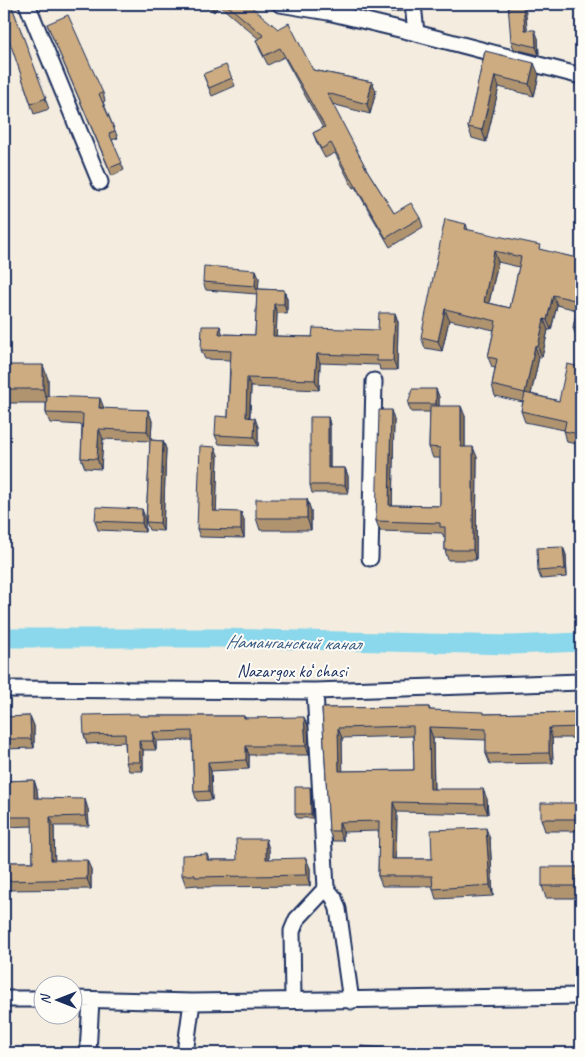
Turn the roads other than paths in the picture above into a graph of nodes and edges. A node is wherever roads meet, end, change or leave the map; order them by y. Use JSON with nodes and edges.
{"nodes":[{"id":1,"x":27,"y":4,"type":"edge"},
{"id":2,"x":280,"y":4,"type":"edge"},
{"id":3,"x":413,"y":4,"type":"edge"},
{"id":4,"x":416,"y":33,"type":"junction"},
{"id":5,"x":581,"y":76,"type":"edge"},
{"id":6,"x":100,"y":182,"type":"dead end"},
{"id":7,"x":374,"y":381,"type":"dead end"},
{"id":8,"x":370,"y":558,"type":"dead end"},
{"id":9,"x":581,"y":682,"type":"edge"},
{"id":10,"x":4,"y":688,"type":"edge"},
{"id":11,"x":315,"y":691,"type":"junction"},
{"id":12,"x":326,"y":888,"type":"junction"},
{"id":13,"x":581,"y":996,"type":"edge"},
{"id":14,"x":4,"y":999,"type":"edge"},
{"id":15,"x":32,"y":999,"type":"edge"},
{"id":16,"x":82,"y":1000,"type":"edge"},
{"id":17,"x":91,"y":1000,"type":"junction"},
{"id":18,"x":293,"y":1000,"type":"junction"},
{"id":19,"x":351,"y":1001,"type":"junction"},
{"id":20,"x":192,"y":1002,"type":"junction"},
{"id":21,"x":88,"y":1053,"type":"edge"},
{"id":22,"x":185,"y":1053,"type":"edge"}],
"edges":[{"from":1,"to":6,"type":"street"},
{"from":2,"to":4,"type":"street"},
{"from":3,"to":4,"type":"street"},
{"from":4,"to":5,"type":"street"},
{"from":7,"to":8,"type":"street"},
{"from":9,"to":11,"type":"street","name":"Nazargox koʻchasi"},
{"from":10,"to":11,"type":"street","name":"Nazargox koʻchasi"},
{"from":11,"to":12,"type":"street"},
{"from":12,"to":18,"type":"street"},
{"from":12,"to":19,"type":"street"},
{"from":13,"to":19,"type":"street"},
{"from":14,"to":15,"type":"street"},
{"from":16,"to":17,"type":"street"},
{"from":17,"to":20,"type":"street"},
{"from":17,"to":21,"type":"street"},
{"from":18,"to":19,"type":"street"},
{"from":18,"to":20,"type":"street"},
{"from":20,"to":22,"type":"street"}]}
